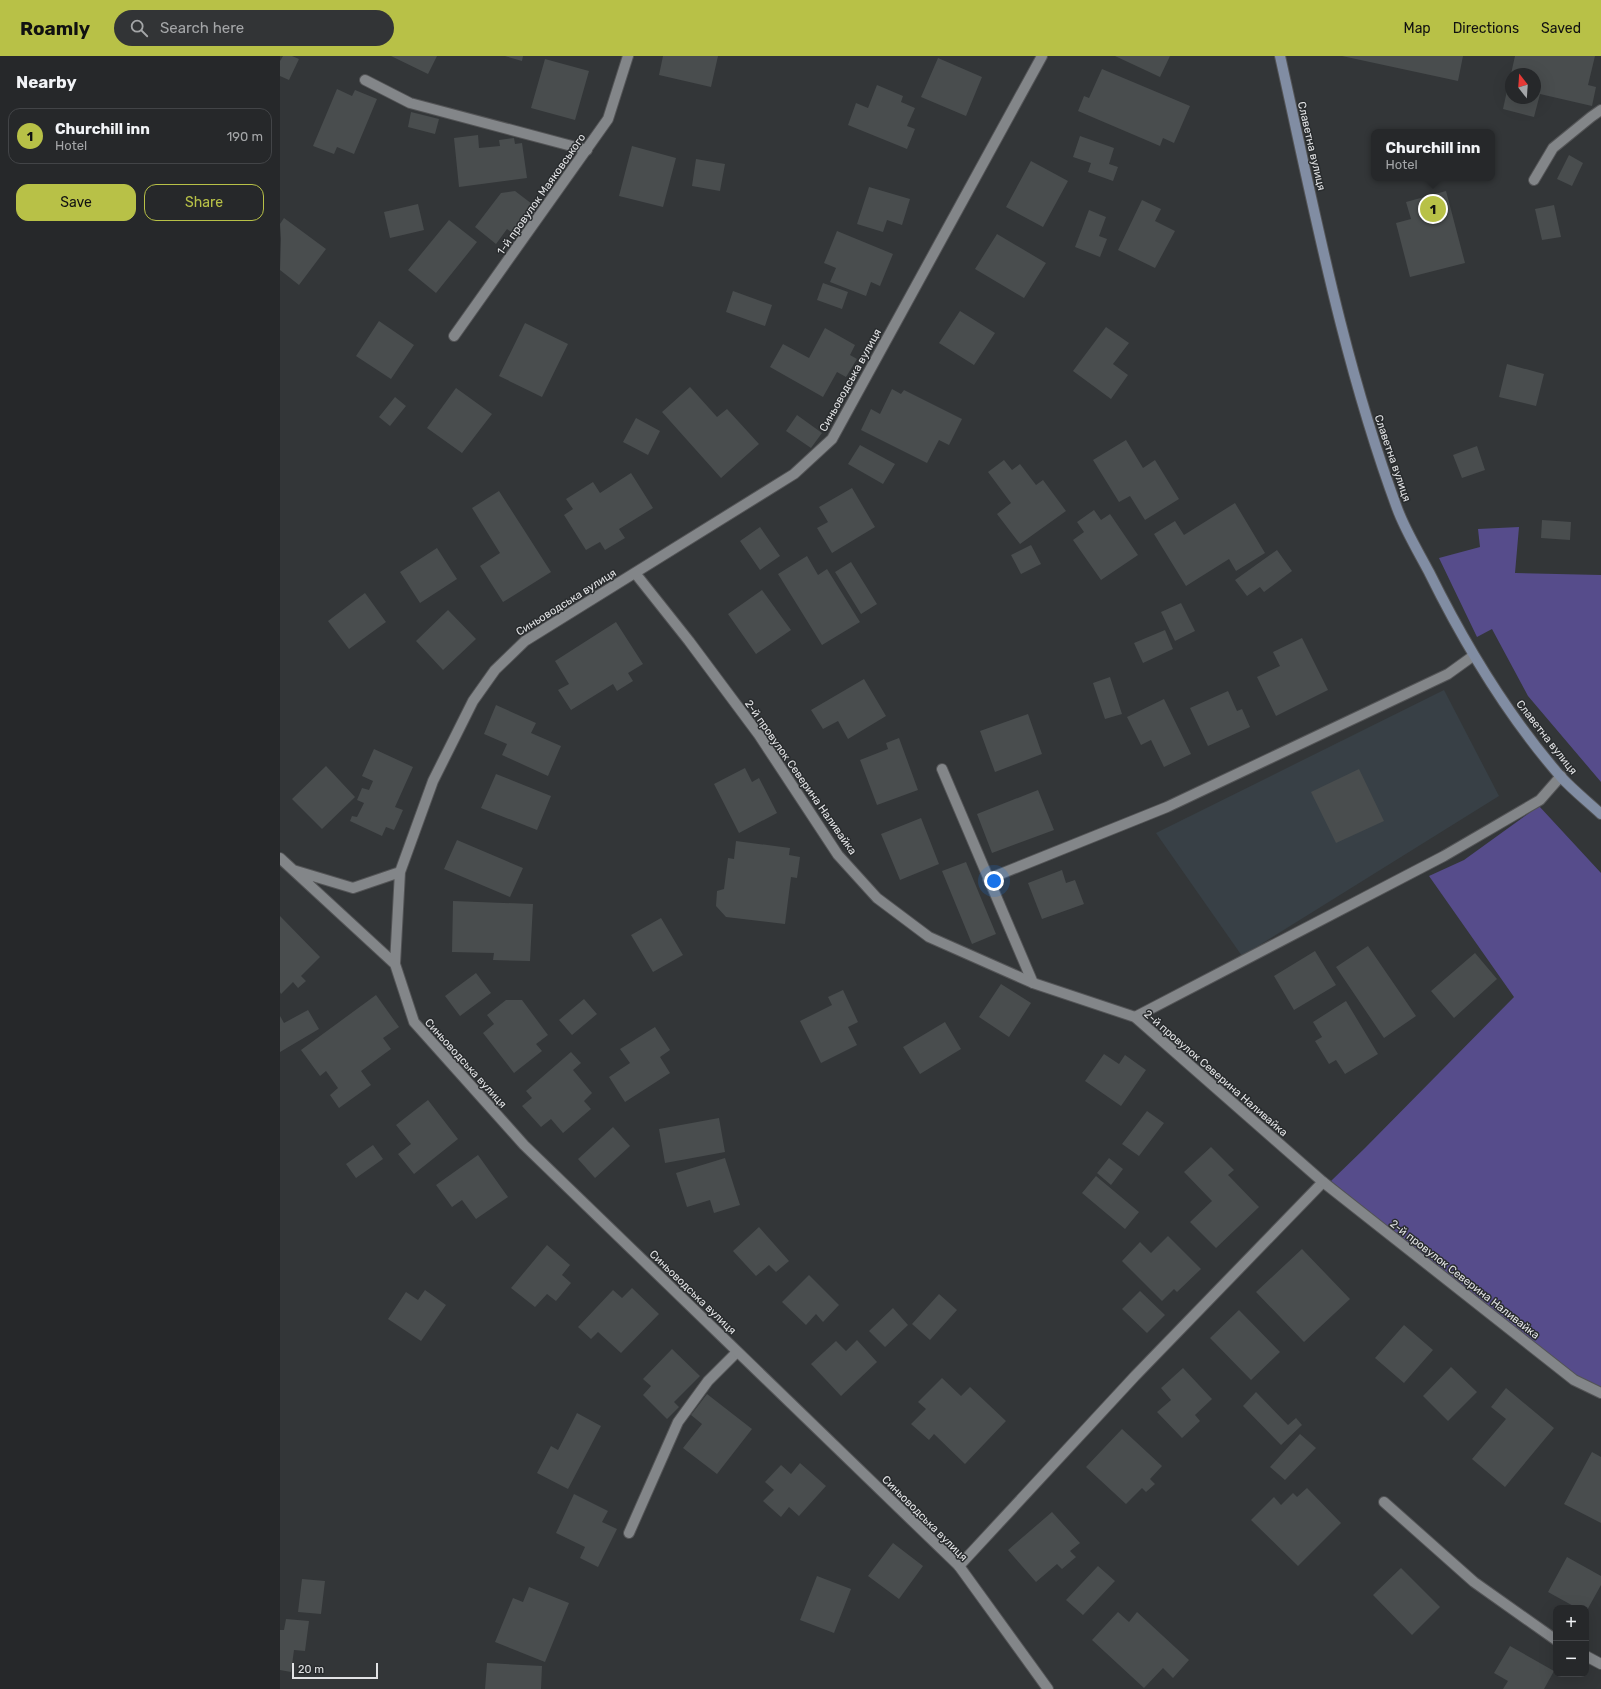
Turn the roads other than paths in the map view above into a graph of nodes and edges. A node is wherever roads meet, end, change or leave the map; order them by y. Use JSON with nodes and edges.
{"nodes":[{"id":1,"x":628,"y":56,"type":"edge"},
{"id":2,"x":1042,"y":56,"type":"edge"},
{"id":3,"x":1280,"y":56,"type":"edge"},
{"id":4,"x":365,"y":80,"type":"dead end"},
{"id":5,"x":1601,"y":110,"type":"edge"},
{"id":6,"x":587,"y":150,"type":"junction"},
{"id":7,"x":1534,"y":180,"type":"dead end"},
{"id":8,"x":454,"y":336,"type":"dead end"},
{"id":9,"x":635,"y":573,"type":"junction"},
{"id":10,"x":1473,"y":656,"type":"junction"},
{"id":11,"x":942,"y":769,"type":"dead end"},
{"id":12,"x":1561,"y":776,"type":"junction"},
{"id":13,"x":1601,"y":814,"type":"edge"},
{"id":14,"x":280,"y":858,"type":"edge"},
{"id":15,"x":280,"y":866,"type":"edge"},
{"id":16,"x":291,"y":869,"type":"junction"},
{"id":17,"x":400,"y":872,"type":"junction"},
{"id":18,"x":988,"y":879,"type":"junction"},
{"id":19,"x":395,"y":964,"type":"junction"},
{"id":20,"x":1032,"y":984,"type":"junction"},
{"id":21,"x":1135,"y":1017,"type":"junction"},
{"id":22,"x":1323,"y":1182,"type":"junction"},
{"id":23,"x":737,"y":1352,"type":"junction"},
{"id":24,"x":1601,"y":1394,"type":"edge"},
{"id":25,"x":1384,"y":1502,"type":"dead end"},
{"id":26,"x":629,"y":1533,"type":"dead end"},
{"id":27,"x":958,"y":1566,"type":"junction"},
{"id":28,"x":1553,"y":1638,"type":"edge"},
{"id":29,"x":1589,"y":1658,"type":"edge"},
{"id":30,"x":1601,"y":1664,"type":"edge"},
{"id":31,"x":1048,"y":1689,"type":"edge"}],
"edges":[{"from":1,"to":6,"type":"street","name":"1-й провулок Маяковського"},
{"from":2,"to":9,"type":"street","name":"Синьоводська вулиця"},
{"from":3,"to":10,"type":"main road","name":"Славетна вулиця"},
{"from":4,"to":6,"type":"street"},
{"from":5,"to":7,"type":"street"},
{"from":6,"to":8,"type":"street","name":"1-й провулок Маяковського"},
{"from":9,"to":17,"type":"street","name":"Синьоводська вулиця"},
{"from":9,"to":20,"type":"street","name":"2-й провулок Северина Наливайка"},
{"from":10,"to":12,"type":"main road","name":"Славетна вулиця"},
{"from":10,"to":18,"type":"street"},
{"from":11,"to":18,"type":"street"},
{"from":12,"to":13,"type":"main road","name":"Славетна вулиця"},
{"from":12,"to":21,"type":"street"},
{"from":14,"to":16,"type":"street"},
{"from":15,"to":16,"type":"street"},
{"from":16,"to":17,"type":"street"},
{"from":16,"to":19,"type":"street"},
{"from":17,"to":19,"type":"street","name":"Синьоводська вулиця"},
{"from":18,"to":20,"type":"street"},
{"from":19,"to":23,"type":"street","name":"Синьоводська вулиця"},
{"from":20,"to":21,"type":"street","name":"2-й провулок Северина Наливайка"},
{"from":21,"to":22,"type":"street","name":"2-й провулок Северина Наливайка"},
{"from":22,"to":24,"type":"street","name":"2-й провулок Северина Наливайка"},
{"from":22,"to":27,"type":"street"},
{"from":23,"to":26,"type":"street"},
{"from":23,"to":27,"type":"street","name":"Синьоводська вулиця"},
{"from":25,"to":28,"type":"street"},
{"from":27,"to":31,"type":"street","name":"Синьоводська вулиця"},
{"from":29,"to":30,"type":"street"}]}
